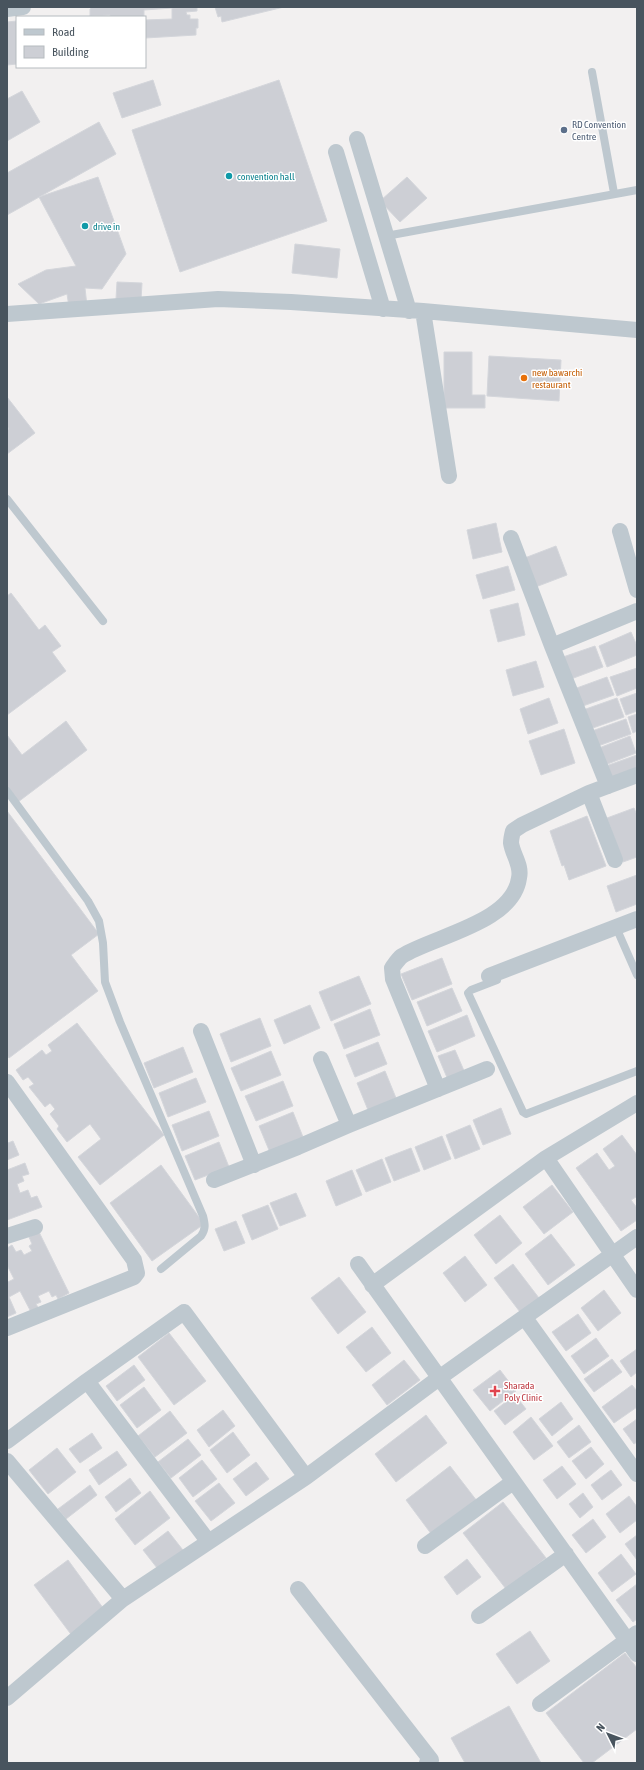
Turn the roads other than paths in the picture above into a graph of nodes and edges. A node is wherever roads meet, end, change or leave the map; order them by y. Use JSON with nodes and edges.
{"nodes":[{"id":1,"x":23,"y":7,"type":"edge"},
{"id":2,"x":7,"y":9,"type":"edge"},
{"id":3,"x":592,"y":72,"type":"dead end"},
{"id":4,"x":356,"y":139,"type":"dead end"},
{"id":5,"x":336,"y":152,"type":"dead end"},
{"id":6,"x":637,"y":190,"type":"edge"},
{"id":7,"x":614,"y":193,"type":"junction"},
{"id":8,"x":386,"y":236,"type":"junction"},
{"id":9,"x":383,"y":309,"type":"junction"},
{"id":10,"x":416,"y":311,"type":"junction"},
{"id":11,"x":7,"y":314,"type":"edge"},
{"id":12,"x":637,"y":330,"type":"edge"},
{"id":13,"x":449,"y":476,"type":"dead end"},
{"id":14,"x":7,"y":499,"type":"edge"},
{"id":15,"x":620,"y":531,"type":"dead end"},
{"id":16,"x":511,"y":538,"type":"dead end"},
{"id":17,"x":637,"y":590,"type":"edge"},
{"id":18,"x":637,"y":611,"type":"edge"},
{"id":19,"x":103,"y":622,"type":"dead end"},
{"id":20,"x":552,"y":646,"type":"junction"},
{"id":21,"x":637,"y":775,"type":"edge"},
{"id":22,"x":608,"y":786,"type":"junction"},
{"id":23,"x":7,"y":791,"type":"edge"},
{"id":24,"x":589,"y":793,"type":"junction"},
{"id":25,"x":615,"y":860,"type":"dead end"},
{"id":26,"x":637,"y":919,"type":"edge"},
{"id":27,"x":637,"y":927,"type":"edge"},
{"id":28,"x":619,"y":934,"type":"junction"},
{"id":29,"x":637,"y":975,"type":"edge"},
{"id":30,"x":489,"y":976,"type":"dead end"},
{"id":31,"x":201,"y":1031,"type":"dead end"},
{"id":32,"x":321,"y":1059,"type":"dead end"},
{"id":33,"x":488,"y":1069,"type":"dead end"},
{"id":34,"x":637,"y":1071,"type":"edge"},
{"id":35,"x":7,"y":1082,"type":"edge"},
{"id":36,"x":438,"y":1090,"type":"junction"},
{"id":37,"x":636,"y":1106,"type":"edge"},
{"id":38,"x":348,"y":1124,"type":"junction"},
{"id":39,"x":546,"y":1158,"type":"junction"},
{"id":40,"x":254,"y":1165,"type":"junction"},
{"id":41,"x":214,"y":1180,"type":"dead end"},
{"id":42,"x":35,"y":1227,"type":"dead end"},
{"id":43,"x":7,"y":1236,"type":"edge"},
{"id":44,"x":637,"y":1237,"type":"edge"},
{"id":45,"x":612,"y":1254,"type":"junction"},
{"id":46,"x":358,"y":1264,"type":"dead end"},
{"id":47,"x":161,"y":1269,"type":"dead end"},
{"id":48,"x":372,"y":1285,"type":"junction"},
{"id":49,"x":637,"y":1290,"type":"edge"},
{"id":50,"x":525,"y":1318,"type":"junction"},
{"id":51,"x":7,"y":1328,"type":"edge"},
{"id":52,"x":439,"y":1378,"type":"junction"},
{"id":53,"x":87,"y":1381,"type":"junction"},
{"id":54,"x":7,"y":1441,"type":"edge"},
{"id":55,"x":7,"y":1461,"type":"edge"},
{"id":56,"x":637,"y":1474,"type":"edge"},
{"id":57,"x":306,"y":1477,"type":"junction"},
{"id":58,"x":513,"y":1482,"type":"junction"},
{"id":59,"x":208,"y":1541,"type":"junction"},
{"id":60,"x":425,"y":1546,"type":"dead end"},
{"id":61,"x":566,"y":1554,"type":"junction"},
{"id":62,"x":298,"y":1589,"type":"dead end"},
{"id":63,"x":123,"y":1599,"type":"junction"},
{"id":64,"x":479,"y":1616,"type":"dead end"},
{"id":65,"x":632,"y":1636,"type":"edge"},
{"id":66,"x":637,"y":1654,"type":"edge"},
{"id":67,"x":7,"y":1698,"type":"edge"},
{"id":68,"x":540,"y":1704,"type":"dead end"},
{"id":69,"x":427,"y":1763,"type":"edge"}],
"edges":[{"from":1,"to":2,"type":"street"},
{"from":3,"to":7,"type":"lane"},
{"from":4,"to":8,"type":"street"},
{"from":5,"to":9,"type":"street"},
{"from":6,"to":7,"type":"lane"},
{"from":7,"to":8,"type":"lane"},
{"from":8,"to":10,"type":"street"},
{"from":9,"to":10,"type":"street"},
{"from":9,"to":11,"type":"street"},
{"from":10,"to":12,"type":"street"},
{"from":10,"to":13,"type":"street"},
{"from":14,"to":19,"type":"lane"},
{"from":15,"to":17,"type":"street"},
{"from":16,"to":20,"type":"street"},
{"from":18,"to":20,"type":"street"},
{"from":20,"to":22,"type":"street"},
{"from":21,"to":22,"type":"street"},
{"from":22,"to":24,"type":"street"},
{"from":23,"to":47,"type":"lane"},
{"from":24,"to":25,"type":"street"},
{"from":24,"to":36,"type":"street"},
{"from":26,"to":30,"type":"street"},
{"from":27,"to":28,"type":"lane"},
{"from":28,"to":29,"type":"lane"},
{"from":28,"to":34,"type":"lane"},
{"from":31,"to":40,"type":"street"},
{"from":32,"to":38,"type":"street"},
{"from":33,"to":36,"type":"street"},
{"from":35,"to":51,"type":"street"},
{"from":36,"to":38,"type":"street"},
{"from":37,"to":39,"type":"street"},
{"from":38,"to":40,"type":"street"},
{"from":39,"to":45,"type":"street"},
{"from":39,"to":48,"type":"street"},
{"from":40,"to":41,"type":"street"},
{"from":42,"to":43,"type":"street"},
{"from":44,"to":45,"type":"street"},
{"from":45,"to":49,"type":"street"},
{"from":45,"to":50,"type":"street"},
{"from":46,"to":48,"type":"street"},
{"from":48,"to":52,"type":"street"},
{"from":50,"to":52,"type":"street"},
{"from":50,"to":56,"type":"street"},
{"from":52,"to":57,"type":"street"},
{"from":52,"to":58,"type":"street"},
{"from":53,"to":54,"type":"street"},
{"from":53,"to":57,"type":"street"},
{"from":53,"to":59,"type":"street"},
{"from":55,"to":63,"type":"street"},
{"from":57,"to":59,"type":"street"},
{"from":58,"to":60,"type":"street"},
{"from":58,"to":61,"type":"street"},
{"from":59,"to":63,"type":"street"},
{"from":61,"to":64,"type":"street"},
{"from":61,"to":65,"type":"street"},
{"from":62,"to":69,"type":"street"},
{"from":63,"to":67,"type":"street"},
{"from":65,"to":66,"type":"street"},
{"from":65,"to":68,"type":"street"}]}
